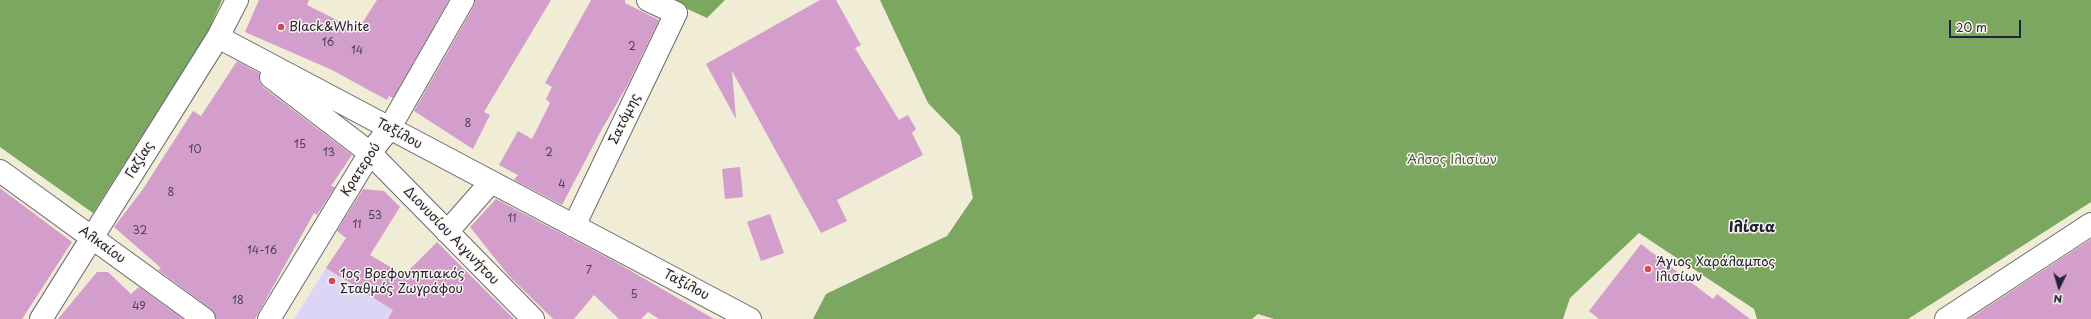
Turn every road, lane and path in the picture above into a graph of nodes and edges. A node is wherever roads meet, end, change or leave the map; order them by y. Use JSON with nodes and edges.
{"nodes":[{"id":1,"x":237,"y":0,"type":"edge"},
{"id":2,"x":463,"y":0,"type":"edge"},
{"id":3,"x":648,"y":0,"type":"edge"},
{"id":4,"x":218,"y":37,"type":"junction"},
{"id":5,"x":390,"y":129,"type":"junction"},
{"id":6,"x":370,"y":153,"type":"junction"},
{"id":7,"x":0,"y":171,"type":"edge"},
{"id":8,"x":491,"y":182,"type":"junction"},
{"id":9,"x":2091,"y":224,"type":"edge"},
{"id":10,"x":574,"y":226,"type":"junction"},
{"id":11,"x":447,"y":232,"type":"junction"},
{"id":12,"x":91,"y":238,"type":"junction"},
{"id":13,"x":41,"y":319,"type":"edge"},
{"id":14,"x":204,"y":319,"type":"edge"},
{"id":15,"x":269,"y":319,"type":"edge"},
{"id":16,"x":533,"y":319,"type":"edge"},
{"id":17,"x":750,"y":319,"type":"edge"},
{"id":18,"x":1946,"y":319,"type":"edge"}],
"edges":[{"from":1,"to":4,"type":"street","name":"Γαζίας"},
{"from":2,"to":5,"type":"street","name":"Κρατερού"},
{"from":3,"to":10,"type":"street","name":"Σατόμης"},
{"from":4,"to":5,"type":"street","name":"Ταξίλου"},
{"from":4,"to":6,"type":"street"},
{"from":4,"to":12,"type":"street","name":"Γαζίας"},
{"from":5,"to":6,"type":"street","name":"Κρατερού"},
{"from":5,"to":8,"type":"street","name":"Ταξίλου"},
{"from":6,"to":11,"type":"street","name":"Διονυσίου Αιγινήτου"},
{"from":6,"to":15,"type":"street","name":"Κρατερού"},
{"from":7,"to":12,"type":"street","name":"Αλκαίου"},
{"from":8,"to":10,"type":"street","name":"Ταξίλου"},
{"from":8,"to":11,"type":"street"},
{"from":9,"to":18,"type":"street"},
{"from":10,"to":17,"type":"street","name":"Ταξίλου"},
{"from":11,"to":16,"type":"street","name":"Διονυσίου Αιγινήτου"},
{"from":12,"to":13,"type":"street","name":"Γαζίας"},
{"from":12,"to":14,"type":"street","name":"Αλκαίου"}]}
